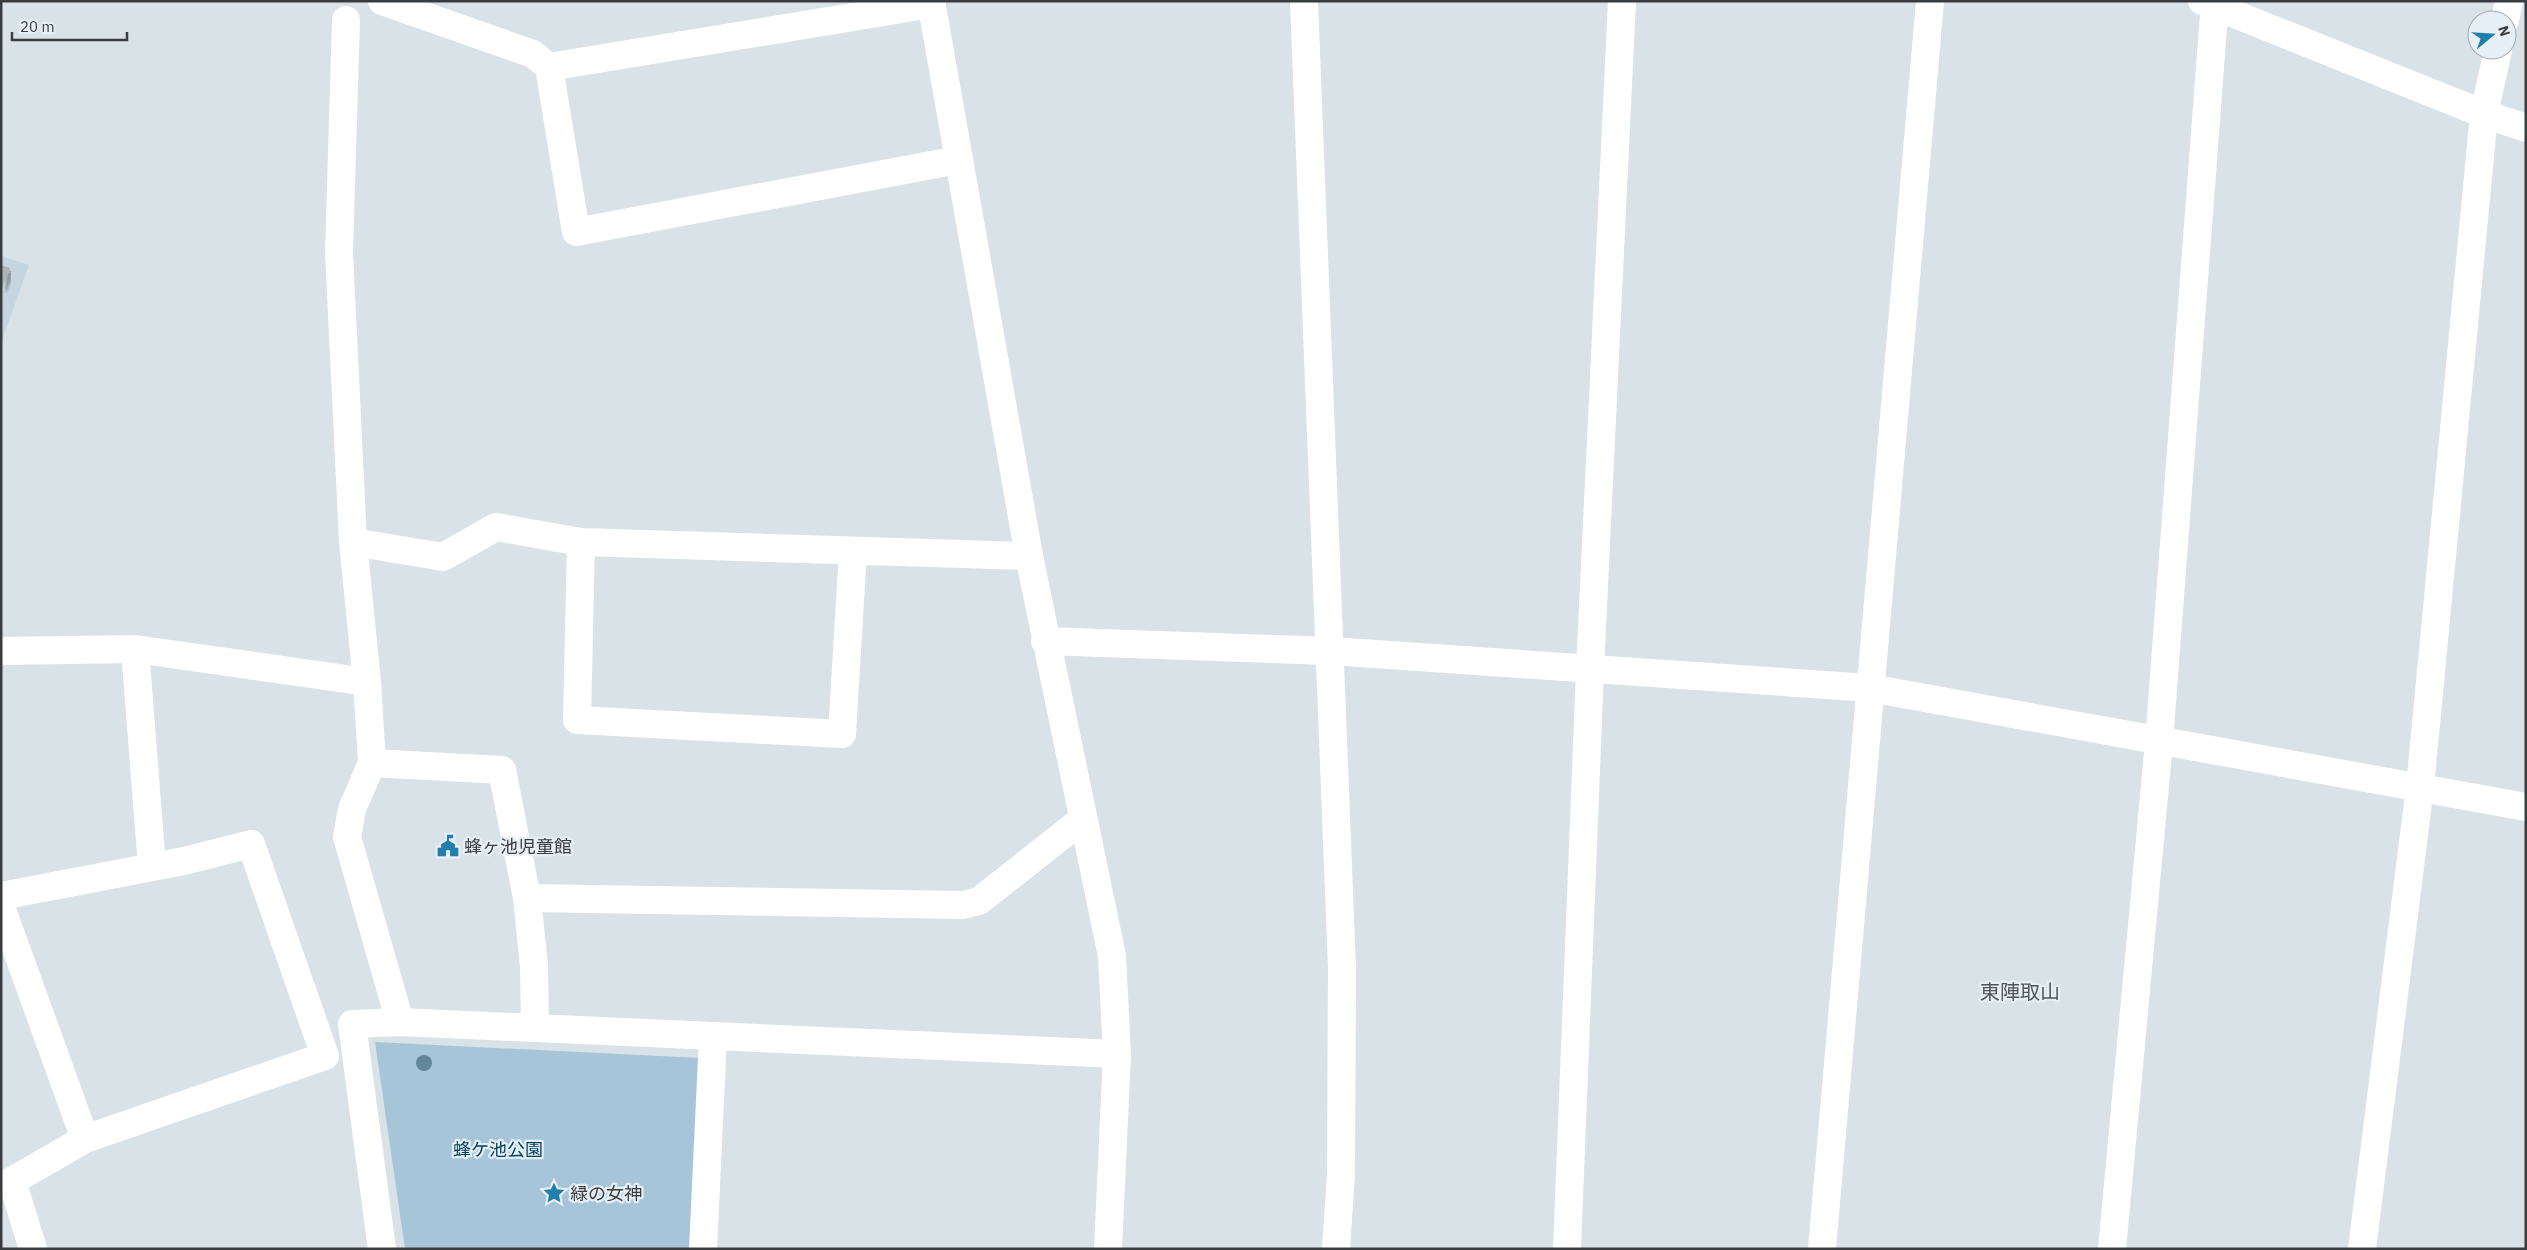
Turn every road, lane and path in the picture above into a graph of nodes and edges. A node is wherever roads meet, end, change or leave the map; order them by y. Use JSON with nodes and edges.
{"nodes":[{"id":1,"x":382,"y":1,"type":"edge"},
{"id":2,"x":1304,"y":1,"type":"edge"},
{"id":3,"x":1622,"y":1,"type":"edge"},
{"id":4,"x":1930,"y":1,"type":"edge"},
{"id":5,"x":932,"y":3,"type":"edge"},
{"id":6,"x":2210,"y":3,"type":"edge"},
{"id":7,"x":346,"y":20,"type":"dead end"},
{"id":8,"x":2496,"y":60,"type":"edge"},
{"id":9,"x":549,"y":67,"type":"junction"},
{"id":10,"x":2484,"y":114,"type":"junction"},
{"id":11,"x":2526,"y":128,"type":"edge"},
{"id":12,"x":958,"y":160,"type":"junction"},
{"id":13,"x":353,"y":542,"type":"junction"},
{"id":14,"x":581,"y":542,"type":"junction"},
{"id":15,"x":853,"y":551,"type":"junction"},
{"id":16,"x":1029,"y":556,"type":"junction"},
{"id":17,"x":1045,"y":641,"type":"junction"},
{"id":18,"x":135,"y":649,"type":"junction"},
{"id":19,"x":1,"y":651,"type":"edge"},
{"id":20,"x":1331,"y":651,"type":"junction"},
{"id":21,"x":1590,"y":669,"type":"junction"},
{"id":22,"x":367,"y":682,"type":"junction"},
{"id":23,"x":1870,"y":688,"type":"junction"},
{"id":24,"x":2159,"y":742,"type":"junction"},
{"id":25,"x":372,"y":763,"type":"junction"},
{"id":26,"x":2420,"y":787,"type":"junction"},
{"id":27,"x":2526,"y":807,"type":"edge"},
{"id":28,"x":1083,"y":819,"type":"junction"},
{"id":29,"x":152,"y":867,"type":"junction"},
{"id":30,"x":1,"y":896,"type":"edge"},
{"id":31,"x":527,"y":898,"type":"junction"},
{"id":32,"x":1,"y":907,"type":"edge"},
{"id":33,"x":400,"y":1022,"type":"junction"},
{"id":34,"x":535,"y":1028,"type":"junction"},
{"id":35,"x":713,"y":1037,"type":"junction"},
{"id":36,"x":1117,"y":1054,"type":"junction"},
{"id":37,"x":85,"y":1139,"type":"junction"},
{"id":38,"x":33,"y":1249,"type":"edge"},
{"id":39,"x":382,"y":1249,"type":"edge"},
{"id":40,"x":703,"y":1249,"type":"edge"},
{"id":41,"x":1108,"y":1249,"type":"edge"},
{"id":42,"x":1336,"y":1249,"type":"edge"},
{"id":43,"x":1566,"y":1249,"type":"edge"},
{"id":44,"x":1822,"y":1249,"type":"edge"},
{"id":45,"x":2112,"y":1249,"type":"edge"},
{"id":46,"x":2362,"y":1249,"type":"edge"}],
"edges":[{"from":1,"to":9,"type":"street"},
{"from":2,"to":20,"type":"street"},
{"from":3,"to":21,"type":"street"},
{"from":4,"to":23,"type":"street"},
{"from":5,"to":9,"type":"street"},
{"from":5,"to":12,"type":"street"},
{"from":6,"to":10,"type":"street"},
{"from":6,"to":24,"type":"street"},
{"from":7,"to":13,"type":"street"},
{"from":8,"to":10,"type":"street"},
{"from":9,"to":12,"type":"street"},
{"from":10,"to":11,"type":"street"},
{"from":10,"to":26,"type":"street"},
{"from":12,"to":16,"type":"street"},
{"from":13,"to":14,"type":"street"},
{"from":13,"to":22,"type":"street"},
{"from":14,"to":15,"type":"street"},
{"from":14,"to":15,"type":"street"},
{"from":15,"to":16,"type":"street"},
{"from":16,"to":17,"type":"street"},
{"from":17,"to":20,"type":"street"},
{"from":17,"to":28,"type":"street"},
{"from":18,"to":19,"type":"street"},
{"from":18,"to":22,"type":"street"},
{"from":18,"to":29,"type":"street"},
{"from":20,"to":21,"type":"street"},
{"from":20,"to":42,"type":"street"},
{"from":21,"to":23,"type":"street"},
{"from":21,"to":43,"type":"street"},
{"from":22,"to":25,"type":"street"},
{"from":23,"to":24,"type":"street"},
{"from":23,"to":44,"type":"street"},
{"from":24,"to":26,"type":"street"},
{"from":24,"to":45,"type":"street"},
{"from":25,"to":31,"type":"street"},
{"from":25,"to":33,"type":"street"},
{"from":26,"to":27,"type":"street"},
{"from":26,"to":46,"type":"street"},
{"from":28,"to":31,"type":"street"},
{"from":28,"to":36,"type":"street"},
{"from":29,"to":30,"type":"street"},
{"from":29,"to":37,"type":"street"},
{"from":31,"to":34,"type":"street"},
{"from":32,"to":37,"type":"street"},
{"from":33,"to":34,"type":"street"},
{"from":33,"to":39,"type":"street"},
{"from":34,"to":35,"type":"street"},
{"from":35,"to":36,"type":"street"},
{"from":35,"to":40,"type":"street"},
{"from":36,"to":41,"type":"street"},
{"from":37,"to":38,"type":"street"}]}
